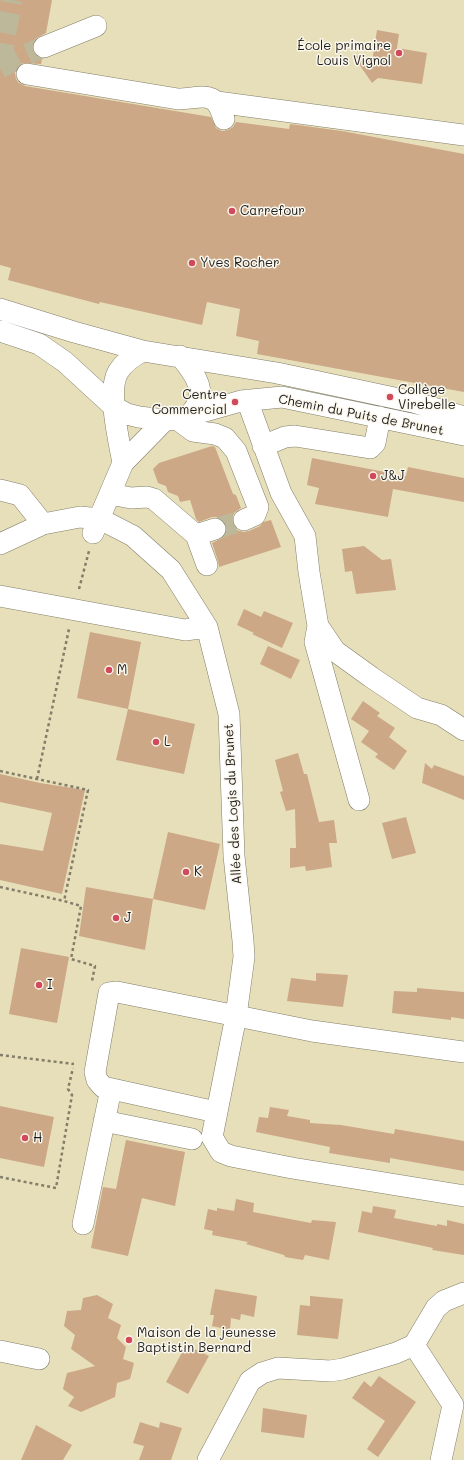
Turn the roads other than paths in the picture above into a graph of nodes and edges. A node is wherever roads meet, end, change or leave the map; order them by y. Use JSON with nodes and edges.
{"nodes":[{"id":1,"x":96,"y":26,"type":"dead end"},
{"id":2,"x":44,"y":47,"type":"tunnel mouth"},
{"id":3,"x":27,"y":74,"type":"dead end"},
{"id":4,"x":464,"y":135,"type":"edge"},
{"id":5,"x":0,"y":309,"type":"edge"},
{"id":6,"x":0,"y":331,"type":"edge"},
{"id":7,"x":143,"y":350,"type":"junction"},
{"id":8,"x":180,"y":356,"type":"junction"},
{"id":9,"x":247,"y":400,"type":"junction"},
{"id":10,"x":114,"y":407,"type":"junction"},
{"id":11,"x":380,"y":417,"type":"junction"},
{"id":12,"x":464,"y":417,"type":"edge"},
{"id":13,"x":176,"y":418,"type":"junction"},
{"id":14,"x":464,"y":435,"type":"edge"},
{"id":15,"x":263,"y":446,"type":"junction"},
{"id":16,"x":123,"y":463,"type":"junction"},
{"id":17,"x":0,"y":490,"type":"edge"},
{"id":18,"x":110,"y":494,"type":"junction"},
{"id":19,"x":244,"y":520,"type":"tunnel mouth"},
{"id":20,"x":43,"y":524,"type":"junction"},
{"id":21,"x":97,"y":526,"type":"junction"},
{"id":22,"x":0,"y":544,"type":"edge"},
{"id":23,"x":207,"y":565,"type":"dead end"},
{"id":24,"x":0,"y":596,"type":"edge"},
{"id":25,"x":318,"y":626,"type":"junction"},
{"id":26,"x":207,"y":627,"type":"junction"},
{"id":27,"x":464,"y":730,"type":"edge"},
{"id":28,"x":359,"y":800,"type":"dead end"},
{"id":29,"x":236,"y":1016,"type":"junction"},
{"id":30,"x":464,"y":1052,"type":"edge"},
{"id":31,"x":111,"y":1089,"type":"junction"},
{"id":32,"x":216,"y":1112,"type":"junction"},
{"id":33,"x":104,"y":1121,"type":"junction"},
{"id":34,"x":192,"y":1139,"type":"dead end"},
{"id":35,"x":464,"y":1196,"type":"edge"},
{"id":36,"x":83,"y":1224,"type":"dead end"},
{"id":37,"x":464,"y":1293,"type":"edge"},
{"id":38,"x":414,"y":1345,"type":"junction"},
{"id":39,"x":0,"y":1351,"type":"edge"},
{"id":40,"x":39,"y":1359,"type":"dead end"},
{"id":41,"x":208,"y":1460,"type":"edge"},
{"id":42,"x":440,"y":1460,"type":"edge"}],
"edges":[{"from":1,"to":2,"type":"street"},
{"from":3,"to":4,"type":"street"},
{"from":5,"to":7,"type":"street","name":"Chemin du Puits de Brunet"},
{"from":6,"to":10,"type":"street","name":"Chemin du Puits de Brunet"},
{"from":7,"to":8,"type":"street","name":"Chemin du Puits de Brunet"},
{"from":7,"to":10,"type":"street"},
{"from":8,"to":12,"type":"street","name":"Chemin du Puits de Brunet"},
{"from":8,"to":13,"type":"street"},
{"from":9,"to":11,"type":"street","name":"Chemin du Puits de Brunet"},
{"from":9,"to":13,"type":"street","name":"Chemin du Puits de Brunet"},
{"from":9,"to":15,"type":"street"},
{"from":10,"to":13,"type":"street","name":"Chemin du Puits de Brunet"},
{"from":10,"to":16,"type":"street"},
{"from":11,"to":14,"type":"street","name":"Chemin du Puits de Brunet"},
{"from":11,"to":15,"type":"street"},
{"from":13,"to":16,"type":"street"},
{"from":13,"to":19,"type":"street"},
{"from":15,"to":25,"type":"street"},
{"from":16,"to":18,"type":"street"},
{"from":17,"to":20,"type":"street"},
{"from":18,"to":21,"type":"street"},
{"from":18,"to":23,"type":"street"},
{"from":20,"to":21,"type":"street","name":"Allée des Logis du Brunet"},
{"from":20,"to":22,"type":"street","name":"Allée des Logis du Brunet"},
{"from":21,"to":26,"type":"street","name":"Allée des Logis du Brunet"},
{"from":24,"to":26,"type":"street"},
{"from":25,"to":27,"type":"street"},
{"from":25,"to":28,"type":"street"},
{"from":26,"to":29,"type":"street","name":"Allée des Logis du Brunet"},
{"from":29,"to":30,"type":"street"},
{"from":29,"to":31,"type":"street"},
{"from":29,"to":32,"type":"street","name":"Allée des Logis du Brunet"},
{"from":31,"to":32,"type":"street"},
{"from":31,"to":33,"type":"street"},
{"from":32,"to":35,"type":"street","name":"Allée des Logis du Brunet"},
{"from":33,"to":34,"type":"street"},
{"from":33,"to":36,"type":"street"},
{"from":37,"to":38,"type":"street"},
{"from":38,"to":41,"type":"street"},
{"from":38,"to":42,"type":"street"},
{"from":39,"to":40,"type":"street"}]}
